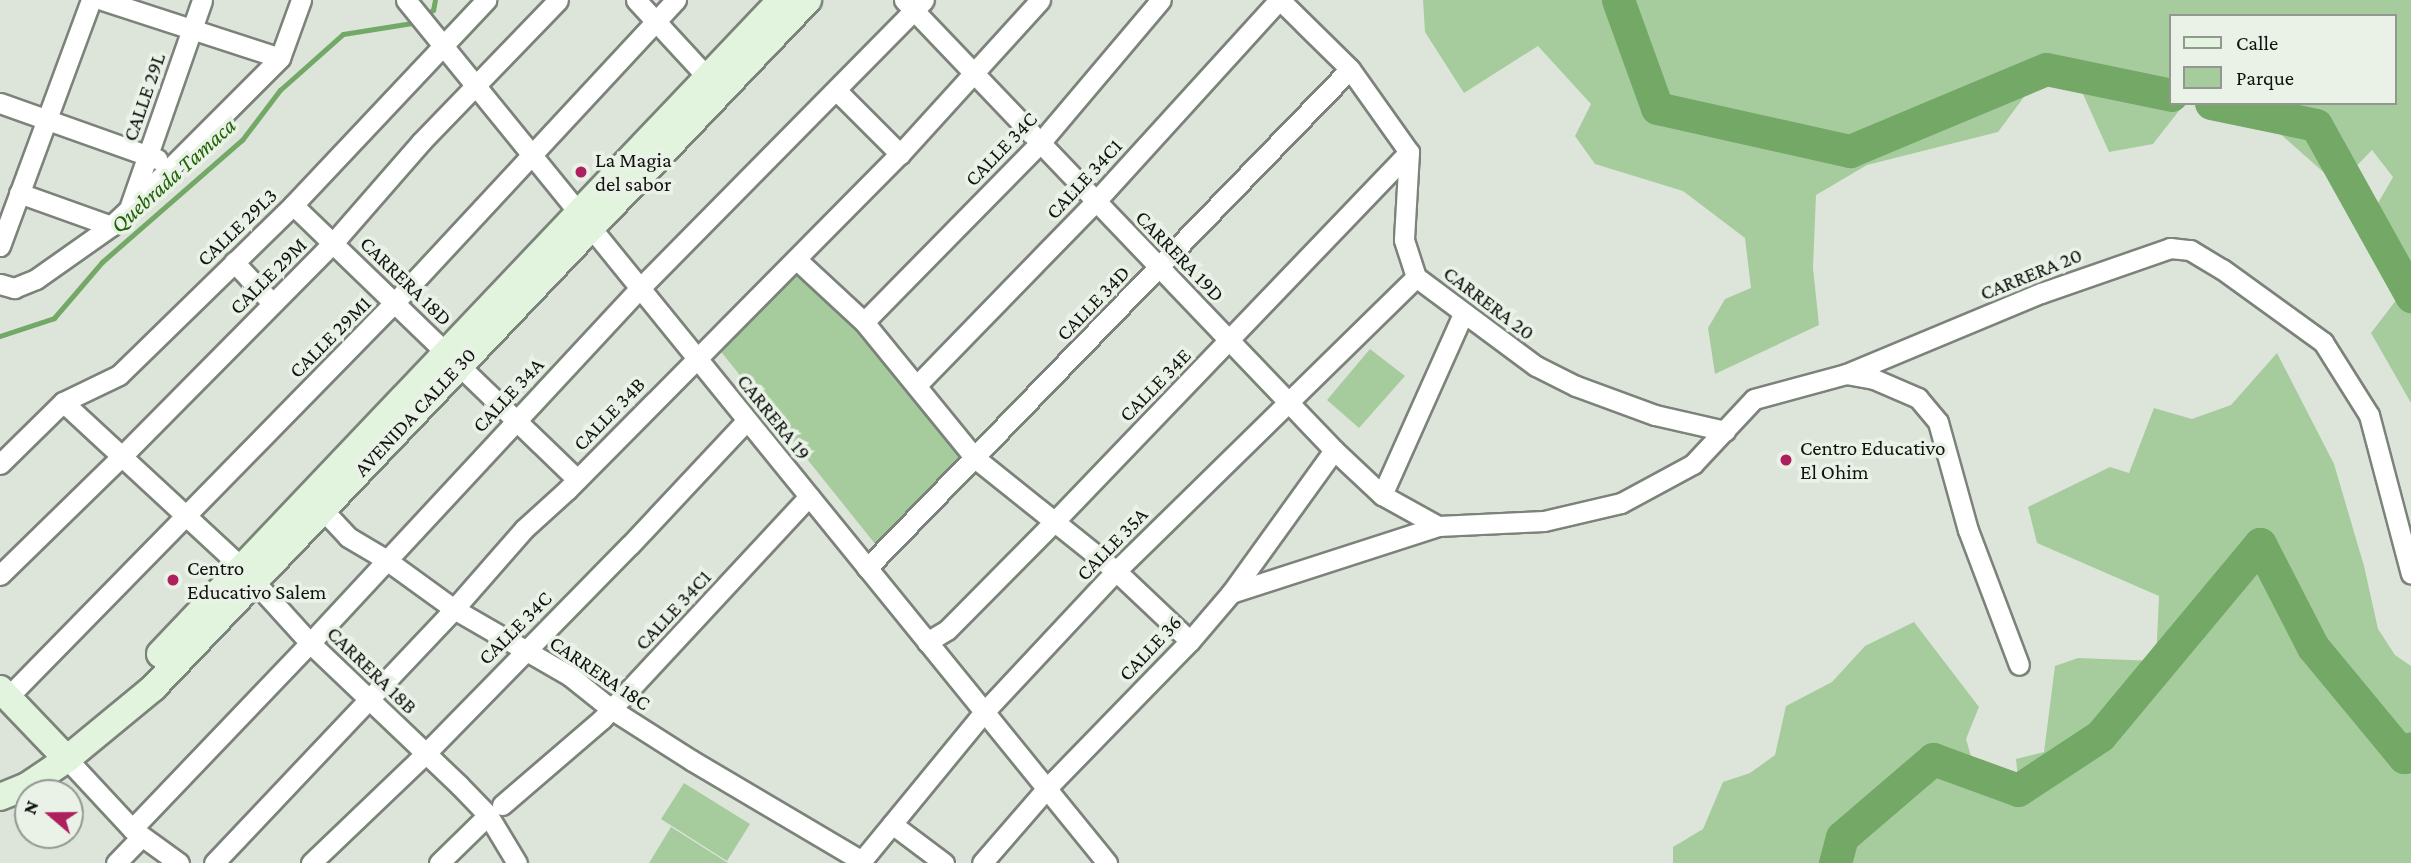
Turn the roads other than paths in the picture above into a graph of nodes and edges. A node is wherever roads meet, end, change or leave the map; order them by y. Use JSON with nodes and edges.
{"nodes":[{"id":1,"x":91,"y":0,"type":"edge"},
{"id":2,"x":102,"y":0,"type":"edge"},
{"id":3,"x":202,"y":0,"type":"edge"},
{"id":4,"x":301,"y":0,"type":"edge"},
{"id":5,"x":406,"y":0,"type":"edge"},
{"id":6,"x":486,"y":0,"type":"edge"},
{"id":7,"x":558,"y":0,"type":"edge"},
{"id":8,"x":636,"y":0,"type":"edge"},
{"id":9,"x":676,"y":0,"type":"edge"},
{"id":10,"x":780,"y":0,"type":"edge"},
{"id":11,"x":808,"y":0,"type":"edge"},
{"id":12,"x":1040,"y":0,"type":"edge"},
{"id":13,"x":1161,"y":0,"type":"edge"},
{"id":14,"x":1280,"y":0,"type":"edge"},
{"id":15,"x":914,"y":4,"type":"edge"},
{"id":16,"x":655,"y":21,"type":"junction"},
{"id":17,"x":192,"y":29,"type":"junction"},
{"id":18,"x":436,"y":38,"type":"junction"},
{"id":19,"x":280,"y":58,"type":"junction"},
{"id":20,"x":1350,"y":69,"type":"junction"},
{"id":21,"x":974,"y":74,"type":"junction"},
{"id":22,"x":707,"y":77,"type":"junction"},
{"id":23,"x":475,"y":87,"type":"junction"},
{"id":24,"x":836,"y":90,"type":"junction"},
{"id":25,"x":0,"y":103,"type":"edge"},
{"id":26,"x":47,"y":119,"type":"junction"},
{"id":27,"x":1041,"y":143,"type":"junction"},
{"id":28,"x":1409,"y":152,"type":"junction"},
{"id":29,"x":900,"y":154,"type":"junction"},
{"id":30,"x":147,"y":156,"type":"junction"},
{"id":31,"x":532,"y":156,"type":"junction"},
{"id":32,"x":175,"y":166,"type":"junction"},
{"id":33,"x":19,"y":193,"type":"junction"},
{"id":34,"x":1096,"y":201,"type":"junction"},
{"id":35,"x":293,"y":205,"type":"junction"},
{"id":36,"x":128,"y":210,"type":"junction"},
{"id":37,"x":584,"y":220,"type":"junction"},
{"id":38,"x":111,"y":226,"type":"junction"},
{"id":39,"x":333,"y":243,"type":"junction"},
{"id":40,"x":0,"y":246,"type":"edge"},
{"id":41,"x":796,"y":259,"type":"junction"},
{"id":42,"x":234,"y":262,"type":"junction"},
{"id":43,"x":1159,"y":267,"type":"junction"},
{"id":44,"x":1416,"y":277,"type":"junction"},
{"id":45,"x":0,"y":284,"type":"edge"},
{"id":46,"x":639,"y":288,"type":"junction"},
{"id":47,"x":395,"y":302,"type":"junction"},
{"id":48,"x":272,"y":303,"type":"junction"},
{"id":49,"x":1464,"y":314,"type":"junction"},
{"id":50,"x":864,"y":322,"type":"junction"},
{"id":51,"x":1230,"y":340,"type":"junction"},
{"id":52,"x":454,"y":358,"type":"junction"},
{"id":53,"x":696,"y":358,"type":"junction"},
{"id":54,"x":1846,"y":374,"type":"junction"},
{"id":55,"x":917,"y":384,"type":"junction"},
{"id":56,"x":1287,"y":400,"type":"junction"},
{"id":57,"x":63,"y":402,"type":"junction"},
{"id":58,"x":517,"y":418,"type":"junction"},
{"id":59,"x":747,"y":420,"type":"junction"},
{"id":60,"x":1725,"y":431,"type":"junction"},
{"id":61,"x":1334,"y":450,"type":"junction"},
{"id":62,"x":122,"y":456,"type":"junction"},
{"id":63,"x":975,"y":458,"type":"junction"},
{"id":64,"x":0,"y":464,"type":"edge"},
{"id":65,"x":577,"y":479,"type":"junction"},
{"id":66,"x":1382,"y":495,"type":"junction"},
{"id":67,"x":809,"y":496,"type":"junction"},
{"id":68,"x":323,"y":510,"type":"junction"},
{"id":69,"x":186,"y":515,"type":"junction"},
{"id":70,"x":1054,"y":522,"type":"junction"},
{"id":71,"x":1438,"y":526,"type":"junction"},
{"id":72,"x":385,"y":559,"type":"junction"},
{"id":73,"x":867,"y":568,"type":"junction"},
{"id":74,"x":1116,"y":571,"type":"junction"},
{"id":75,"x":0,"y":575,"type":"edge"},
{"id":76,"x":248,"y":575,"type":"junction"},
{"id":77,"x":2411,"y":575,"type":"edge"},
{"id":78,"x":1231,"y":593,"type":"junction"},
{"id":79,"x":454,"y":609,"type":"junction"},
{"id":80,"x":1189,"y":640,"type":"junction"},
{"id":81,"x":927,"y":642,"type":"junction"},
{"id":82,"x":310,"y":643,"type":"junction"},
{"id":83,"x":525,"y":649,"type":"junction"},
{"id":84,"x":2019,"y":665,"type":"dead end"},
{"id":85,"x":4,"y":693,"type":"edge"},
{"id":86,"x":369,"y":699,"type":"junction"},
{"id":87,"x":611,"y":709,"type":"junction"},
{"id":88,"x":984,"y":712,"type":"junction"},
{"id":89,"x":60,"y":753,"type":"junction"},
{"id":90,"x":426,"y":753,"type":"junction"},
{"id":91,"x":0,"y":777,"type":"edge"},
{"id":92,"x":1046,"y":789,"type":"junction"},
{"id":93,"x":0,"y":797,"type":"edge"},
{"id":94,"x":495,"y":810,"type":"junction"},
{"id":95,"x":892,"y":824,"type":"junction"},
{"id":96,"x":137,"y":832,"type":"junction"},
{"id":97,"x":1102,"y":861,"type":"edge"},
{"id":98,"x":861,"y":862,"type":"edge"},
{"id":99,"x":116,"y":863,"type":"edge"},
{"id":100,"x":178,"y":863,"type":"edge"},
{"id":101,"x":214,"y":863,"type":"edge"},
{"id":102,"x":311,"y":863,"type":"edge"},
{"id":103,"x":439,"y":863,"type":"edge"},
{"id":104,"x":517,"y":863,"type":"edge"},
{"id":105,"x":944,"y":863,"type":"edge"},
{"id":106,"x":982,"y":863,"type":"edge"}],
"edges":[{"from":1,"to":26,"type":"street"},
{"from":2,"to":17,"type":"street"},
{"from":3,"to":17,"type":"street","name":"CALLE 29L"},
{"from":4,"to":19,"type":"street"},
{"from":5,"to":18,"type":"street","name":"CARRERA 19"},
{"from":6,"to":18,"type":"street","name":"CALLE 29L3"},
{"from":7,"to":23,"type":"street","name":"CALLE 29M"},
{"from":8,"to":16,"type":"street"},
{"from":9,"to":16,"type":"street","name":"CALLE 29M1"},
{"from":10,"to":22,"type":"main road","name":"AVENIDA CALLE 30"},
{"from":11,"to":37,"type":"main road","name":"AVENIDA CALLE 30"},
{"from":12,"to":21,"type":"street","name":"CALLE 34B"},
{"from":13,"to":27,"type":"street","name":"CALLE 34C"},
{"from":14,"to":20,"type":"street"},
{"from":14,"to":34,"type":"street","name":"CALLE 34C1"},
{"from":15,"to":21,"type":"street","name":"CARRERA 19D"},
{"from":15,"to":24,"type":"street","name":"CALLE 34A"},
{"from":16,"to":22,"type":"street"},
{"from":16,"to":31,"type":"street","name":"CALLE 29M1"},
{"from":17,"to":19,"type":"street"},
{"from":17,"to":30,"type":"street","name":"CALLE 29L"},
{"from":18,"to":23,"type":"street","name":"CARRERA 19"},
{"from":18,"to":35,"type":"street","name":"CALLE 29L3"},
{"from":19,"to":32,"type":"street"},
{"from":20,"to":28,"type":"street"},
{"from":20,"to":43,"type":"street","name":"CALLE 34D"},
{"from":21,"to":27,"type":"street","name":"CARRERA 19D"},
{"from":21,"to":29,"type":"street","name":"CALLE 34B"},
{"from":22,"to":37,"type":"main road","name":"AVENIDA CALLE 30"},
{"from":23,"to":31,"type":"street","name":"CARRERA 19"},
{"from":23,"to":39,"type":"street","name":"CALLE 29M"},
{"from":24,"to":29,"type":"street"},
{"from":24,"to":46,"type":"street","name":"CALLE 34A"},
{"from":25,"to":26,"type":"street"},
{"from":26,"to":30,"type":"street"},
{"from":26,"to":33,"type":"street"},
{"from":27,"to":34,"type":"street","name":"CARRERA 19D"},
{"from":27,"to":50,"type":"street","name":"CALLE 34C"},
{"from":28,"to":44,"type":"street","name":"CARRERA 20"},
{"from":28,"to":51,"type":"street","name":"CALLE 34E"},
{"from":29,"to":41,"type":"street","name":"CALLE 34B"},
{"from":30,"to":32,"type":"street"},
{"from":30,"to":36,"type":"street","name":"CALLE 29L"},
{"from":31,"to":37,"type":"street","name":"CARRERA 19"},
{"from":31,"to":47,"type":"street","name":"CALLE 29M1"},
{"from":32,"to":36,"type":"street"},
{"from":33,"to":38,"type":"street"},
{"from":33,"to":40,"type":"street"},
{"from":34,"to":43,"type":"street","name":"CARRERA 19D"},
{"from":34,"to":55,"type":"street","name":"CALLE 34C1"},
{"from":35,"to":39,"type":"street","name":"CARRERA 18D"},
{"from":35,"to":42,"type":"street","name":"CALLE 29L3"},
{"from":36,"to":38,"type":"street"},
{"from":37,"to":46,"type":"street","name":"CARRERA 19"},
{"from":37,"to":52,"type":"main road","name":"AVENIDA CALLE 30"},
{"from":38,"to":45,"type":"street"},
{"from":39,"to":47,"type":"street","name":"CARRERA 18D"},
{"from":39,"to":48,"type":"street","name":"CALLE 29M"},
{"from":41,"to":50,"type":"street"},
{"from":41,"to":53,"type":"street","name":"CALLE 34B"},
{"from":42,"to":48,"type":"street"},
{"from":42,"to":57,"type":"street","name":"CALLE 29L3"},
{"from":43,"to":51,"type":"street","name":"CARRERA 19D"},
{"from":43,"to":63,"type":"street","name":"CALLE 34D"},
{"from":44,"to":49,"type":"street","name":"CARRERA 20"},
{"from":44,"to":56,"type":"street","name":"CALLE 35A"},
{"from":46,"to":53,"type":"street","name":"CARRERA 19"},
{"from":46,"to":58,"type":"street","name":"CALLE 34A"},
{"from":47,"to":52,"type":"street","name":"CARRERA 18D"},
{"from":47,"to":69,"type":"street","name":"CALLE 29M1"},
{"from":48,"to":62,"type":"street","name":"CALLE 29M"},
{"from":49,"to":60,"type":"street","name":"CARRERA 20"},
{"from":49,"to":66,"type":"street"},
{"from":50,"to":55,"type":"street"},
{"from":51,"to":56,"type":"street","name":"CARRERA 19D"},
{"from":51,"to":70,"type":"street","name":"CALLE 34E"},
{"from":52,"to":58,"type":"street","name":"CARRERA 18D"},
{"from":52,"to":68,"type":"main road","name":"AVENIDA CALLE 30"},
{"from":52,"to":76,"type":"main road","name":"AVENIDA CALLE 30"},
{"from":53,"to":59,"type":"street","name":"CARRERA 19"},
{"from":53,"to":65,"type":"street","name":"CALLE 34B"},
{"from":54,"to":60,"type":"street","name":"CARRERA 20"},
{"from":54,"to":77,"type":"street","name":"CARRERA 20"},
{"from":54,"to":84,"type":"street"},
{"from":55,"to":63,"type":"street"},
{"from":56,"to":61,"type":"street","name":"CARRERA 19D"},
{"from":56,"to":74,"type":"street","name":"CALLE 35A"},
{"from":57,"to":62,"type":"street","name":"CARRERA 18B"},
{"from":57,"to":64,"type":"street","name":"CALLE 29L3"},
{"from":58,"to":65,"type":"street","name":"CARRERA 18D"},
{"from":58,"to":72,"type":"street","name":"CALLE 34A"},
{"from":59,"to":67,"type":"street","name":"CARRERA 19"},
{"from":59,"to":83,"type":"street","name":"CALLE 34C"},
{"from":60,"to":71,"type":"street","name":"CARRERA 20"},
{"from":61,"to":66,"type":"street","name":"CARRERA 19D"},
{"from":61,"to":78,"type":"street","name":"CALLE 36"},
{"from":62,"to":69,"type":"street","name":"CARRERA 18B"},
{"from":62,"to":75,"type":"street","name":"CALLE 29M"},
{"from":63,"to":70,"type":"street"},
{"from":63,"to":73,"type":"street","name":"CALLE 34D"},
{"from":65,"to":79,"type":"street","name":"CALLE 34B"},
{"from":66,"to":71,"type":"street","name":"CARRERA 19D"},
{"from":67,"to":73,"type":"street","name":"CARRERA 19"},
{"from":67,"to":87,"type":"street","name":"CALLE 34C1"},
{"from":68,"to":72,"type":"street","name":"CARRERA 18C"},
{"from":68,"to":76,"type":"main road","name":"AVENIDA CALLE 30"},
{"from":69,"to":76,"type":"street","name":"CARRERA 18B"},
{"from":69,"to":85,"type":"street","name":"CALLE 29M1"},
{"from":70,"to":74,"type":"street"},
{"from":70,"to":81,"type":"street","name":"CALLE 34E"},
{"from":71,"to":78,"type":"street","name":"CARRERA 20"},
{"from":72,"to":79,"type":"street","name":"CARRERA 18C"},
{"from":72,"to":82,"type":"street","name":"CALLE 34A"},
{"from":73,"to":81,"type":"street","name":"CARRERA 19"},
{"from":74,"to":80,"type":"street"},
{"from":74,"to":88,"type":"street","name":"CALLE 35A"},
{"from":76,"to":82,"type":"street","name":"CARRERA 18B"},
{"from":76,"to":89,"type":"main road","name":"AVENIDA CALLE 30"},
{"from":78,"to":80,"type":"street","name":"CALLE 36"},
{"from":79,"to":83,"type":"street","name":"CARRERA 18C"},
{"from":79,"to":86,"type":"street","name":"CALLE 34B"},
{"from":80,"to":92,"type":"street","name":"CALLE 36"},
{"from":81,"to":88,"type":"street","name":"CARRERA 19"},
{"from":82,"to":86,"type":"street","name":"CARRERA 18B"},
{"from":82,"to":96,"type":"street","name":"CALLE 34A"},
{"from":83,"to":87,"type":"street","name":"CARRERA 18C"},
{"from":83,"to":90,"type":"street","name":"CALLE 34C"},
{"from":85,"to":89,"type":"main road"},
{"from":86,"to":90,"type":"street","name":"CARRERA 18B"},
{"from":86,"to":101,"type":"street","name":"CALLE 34B"},
{"from":87,"to":94,"type":"street","name":"CALLE 34C1"},
{"from":87,"to":98,"type":"street","name":"CARRERA 18C"},
{"from":88,"to":92,"type":"street","name":"CARRERA 19"},
{"from":88,"to":95,"type":"street","name":"CALLE 35A"},
{"from":89,"to":91,"type":"main road","name":"AVENIDA CALLE 30"},
{"from":89,"to":93,"type":"main road","name":"AVENIDA CALLE 30"},
{"from":89,"to":96,"type":"street"},
{"from":90,"to":94,"type":"street","name":"CARRERA 18B"},
{"from":90,"to":102,"type":"street","name":"CALLE 34C"},
{"from":92,"to":97,"type":"street","name":"CARRERA 19"},
{"from":92,"to":106,"type":"street","name":"CALLE 36"},
{"from":94,"to":103,"type":"street","name":"CALLE 34C1"},
{"from":94,"to":104,"type":"street","name":"CARRERA 18B"},
{"from":95,"to":98,"type":"street","name":"CALLE 35A"},
{"from":95,"to":105,"type":"street"},
{"from":96,"to":99,"type":"street"},
{"from":96,"to":100,"type":"street"}]}
